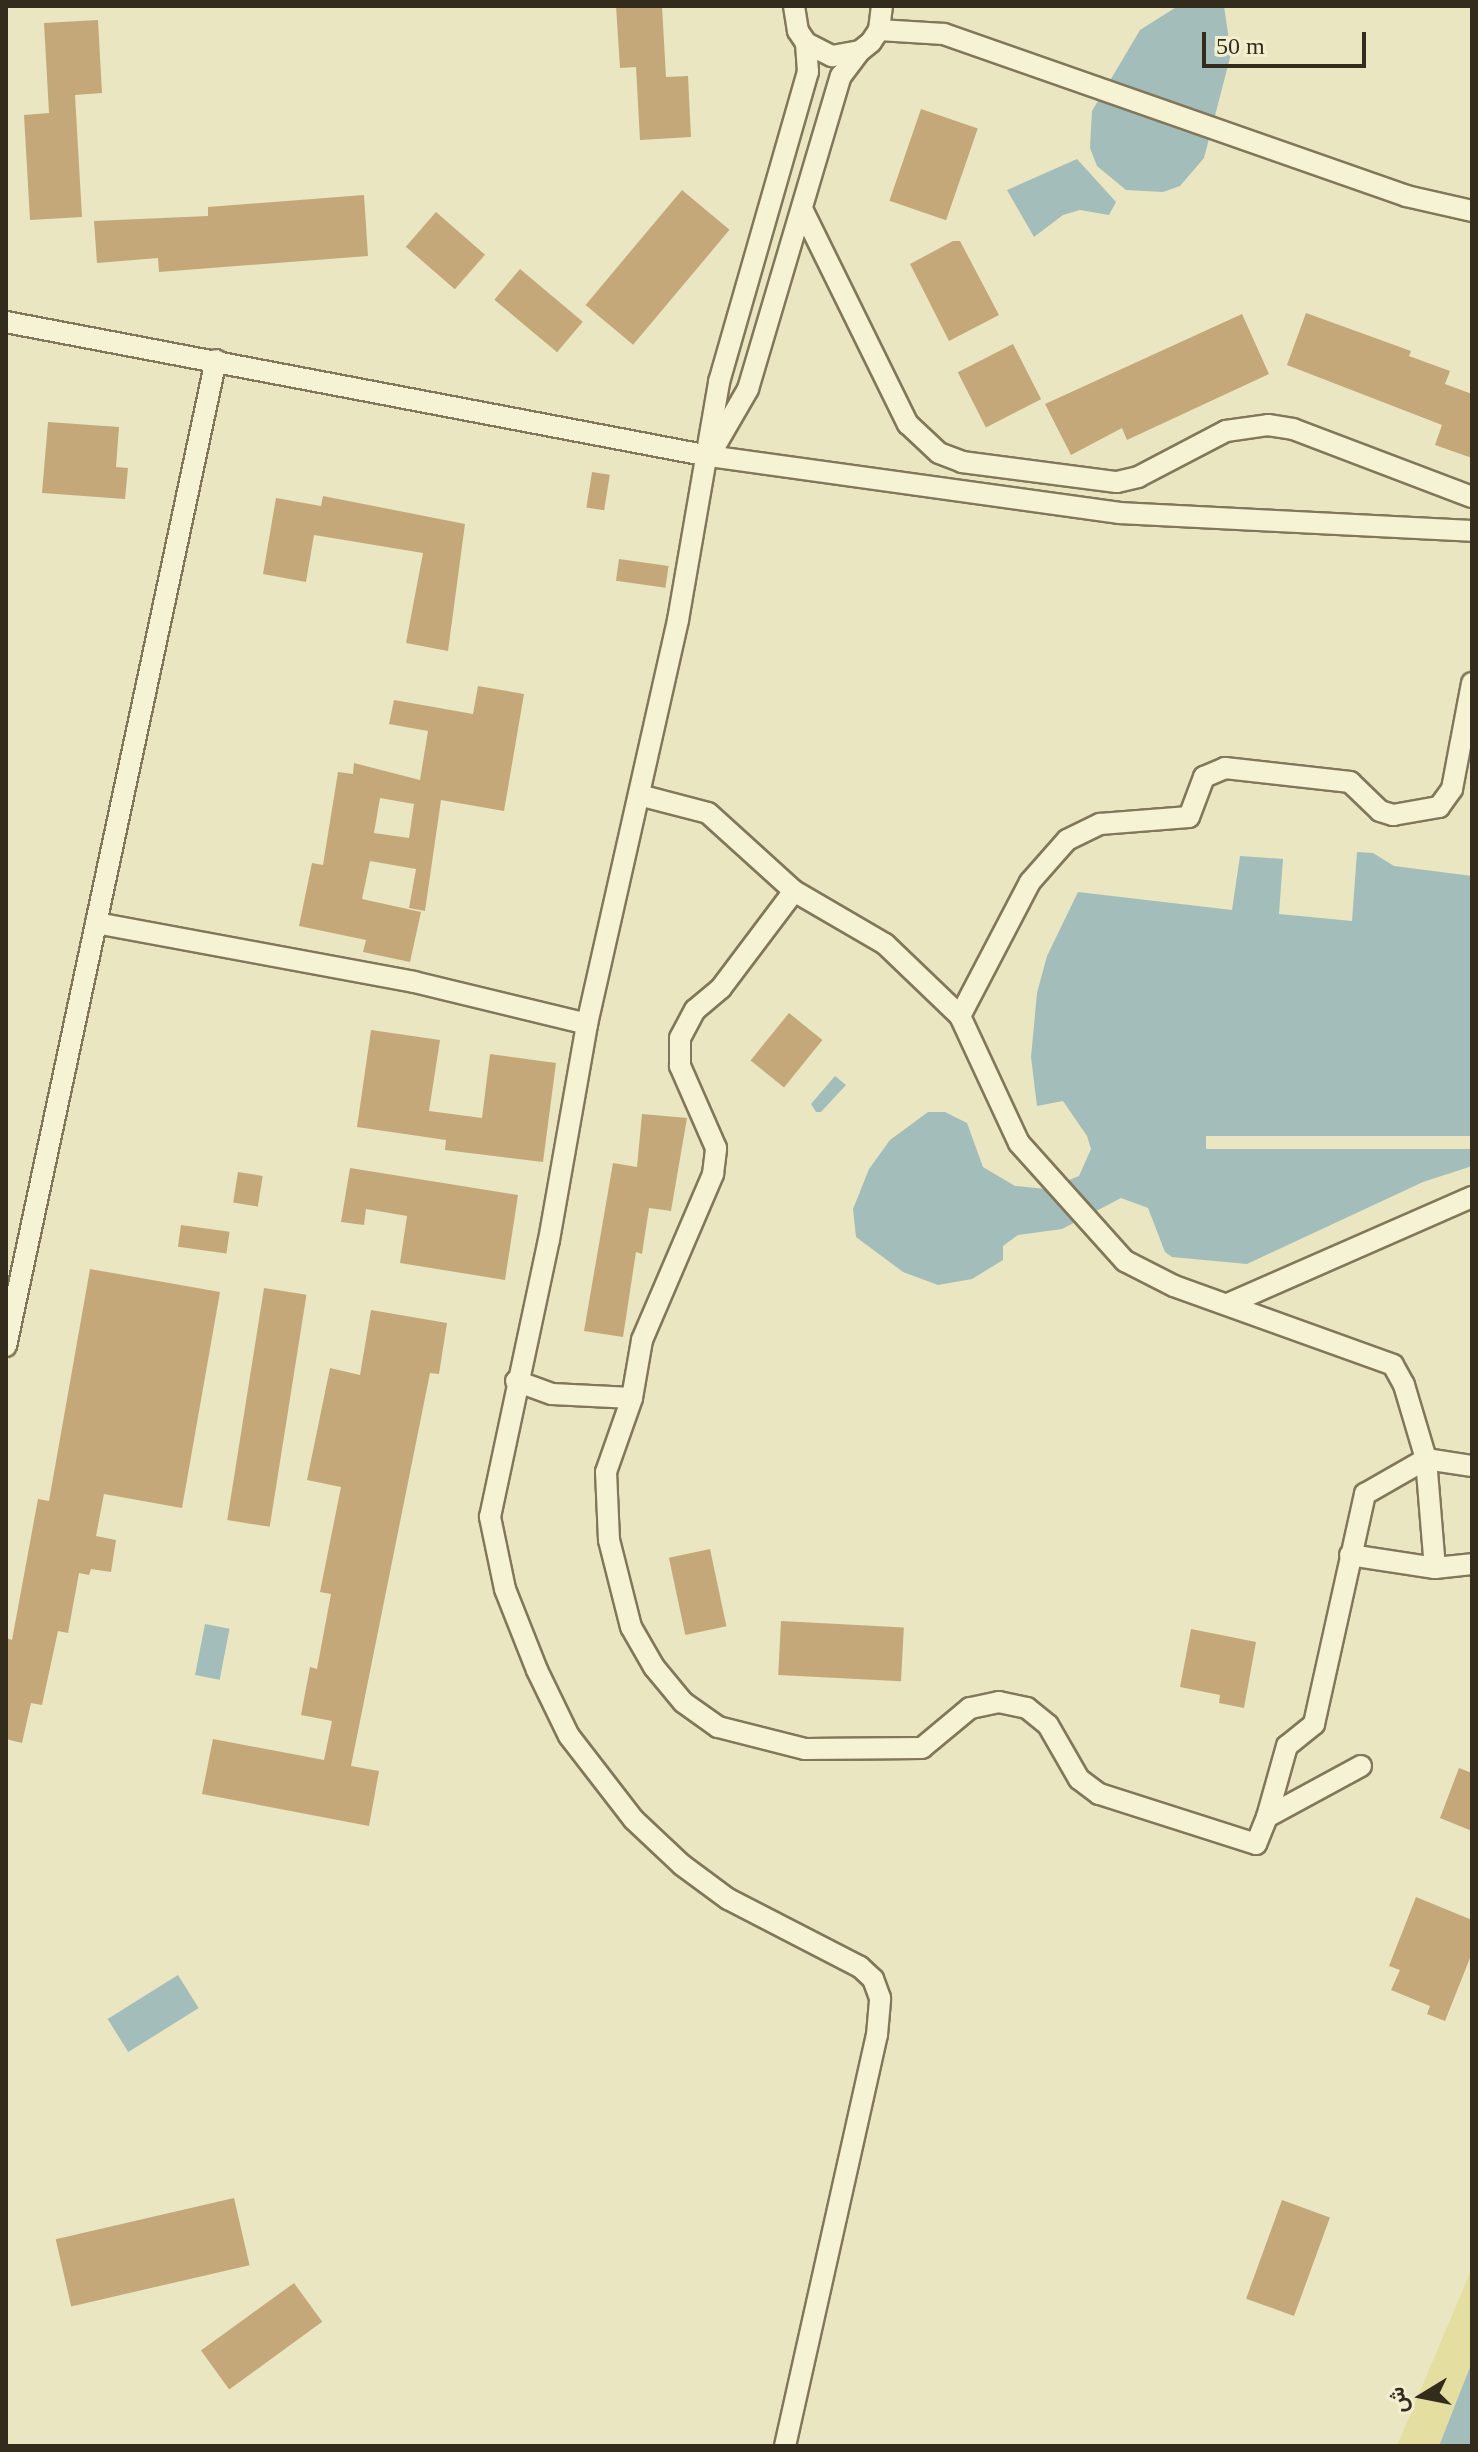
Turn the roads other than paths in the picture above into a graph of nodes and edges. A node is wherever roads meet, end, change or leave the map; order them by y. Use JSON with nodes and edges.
{"nodes":[{"id":1,"x":794,"y":6,"type":"edge"},
{"id":2,"x":882,"y":6,"type":"edge"},
{"id":3,"x":879,"y":30,"type":"junction"},
{"id":4,"x":806,"y":43,"type":"junction"},
{"id":5,"x":860,"y":51,"type":"junction"},
{"id":6,"x":802,"y":209,"type":"junction"},
{"id":7,"x":1472,"y":211,"type":"edge"},
{"id":8,"x":6,"y":322,"type":"edge"},
{"id":9,"x":216,"y":360,"type":"junction"},
{"id":10,"x":709,"y":456,"type":"junction"},
{"id":11,"x":1472,"y":497,"type":"edge"},
{"id":12,"x":1472,"y":531,"type":"edge"},
{"id":13,"x":1472,"y":683,"type":"edge"},
{"id":14,"x":639,"y":795,"type":"junction"},
{"id":15,"x":794,"y":891,"type":"junction"},
{"id":16,"x":96,"y":923,"type":"junction"},
{"id":17,"x":960,"y":1016,"type":"junction"},
{"id":18,"x":587,"y":1024,"type":"junction"},
{"id":19,"x":1472,"y":1197,"type":"edge"},
{"id":20,"x":1228,"y":1304,"type":"junction"},
{"id":21,"x":6,"y":1346,"type":"edge"},
{"id":22,"x":516,"y":1381,"type":"junction"},
{"id":23,"x":632,"y":1398,"type":"junction"},
{"id":24,"x":1426,"y":1459,"type":"junction"},
{"id":25,"x":1472,"y":1466,"type":"edge"},
{"id":26,"x":1350,"y":1555,"type":"junction"},
{"id":27,"x":1472,"y":1564,"type":"edge"},
{"id":28,"x":1435,"y":1568,"type":"junction"},
{"id":29,"x":1361,"y":1766,"type":"dead end"},
{"id":30,"x":1267,"y":1817,"type":"junction"},
{"id":31,"x":785,"y":2446,"type":"edge"}],
"edges":[{"from":1,"to":4,"type":"street"},
{"from":2,"to":3,"type":"street"},
{"from":3,"to":5,"type":"street"},
{"from":3,"to":7,"type":"street"},
{"from":4,"to":5,"type":"street"},
{"from":4,"to":10,"type":"street"},
{"from":5,"to":6,"type":"street"},
{"from":6,"to":10,"type":"street"},
{"from":6,"to":11,"type":"street"},
{"from":8,"to":9,"type":"street"},
{"from":9,"to":10,"type":"street"},
{"from":9,"to":16,"type":"street"},
{"from":10,"to":12,"type":"street"},
{"from":10,"to":14,"type":"street"},
{"from":13,"to":17,"type":"street"},
{"from":14,"to":15,"type":"street"},
{"from":14,"to":18,"type":"street"},
{"from":15,"to":17,"type":"street"},
{"from":15,"to":23,"type":"street"},
{"from":16,"to":18,"type":"street"},
{"from":16,"to":21,"type":"street"},
{"from":17,"to":20,"type":"street"},
{"from":18,"to":22,"type":"street"},
{"from":19,"to":20,"type":"street"},
{"from":20,"to":24,"type":"street"},
{"from":22,"to":23,"type":"street"},
{"from":22,"to":31,"type":"street"},
{"from":23,"to":30,"type":"street"},
{"from":24,"to":25,"type":"street"},
{"from":24,"to":26,"type":"street"},
{"from":24,"to":28,"type":"street"},
{"from":26,"to":28,"type":"street"},
{"from":26,"to":30,"type":"street"},
{"from":27,"to":28,"type":"street"},
{"from":29,"to":30,"type":"street"}]}
